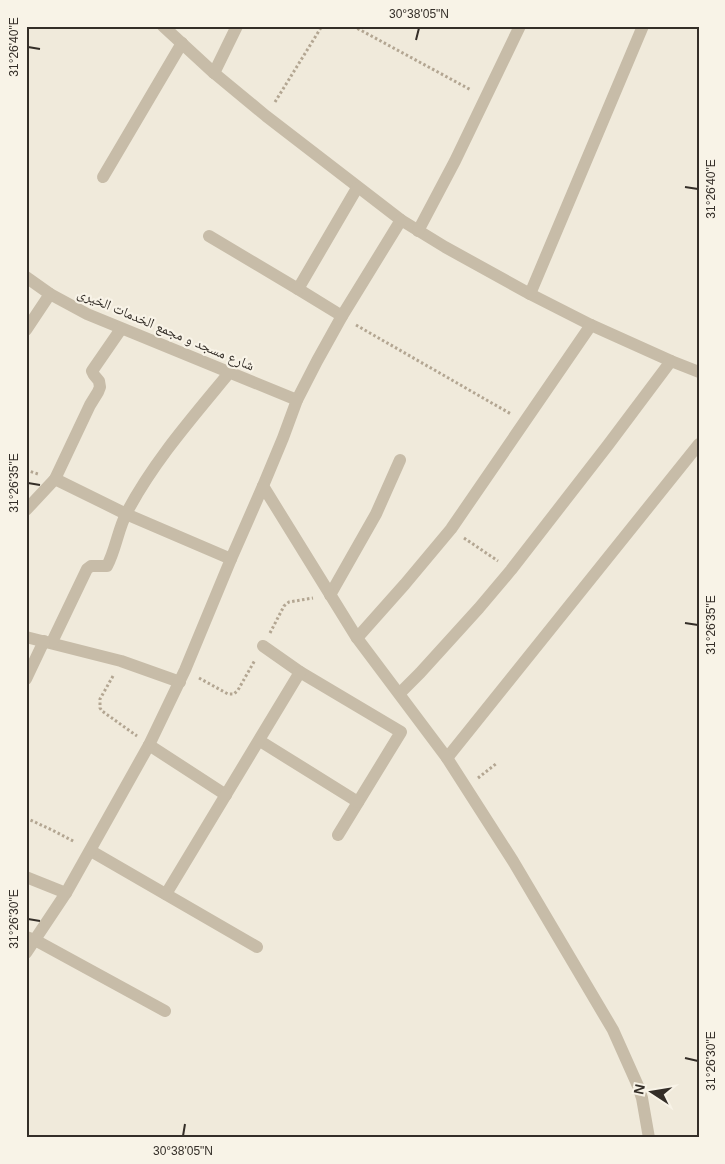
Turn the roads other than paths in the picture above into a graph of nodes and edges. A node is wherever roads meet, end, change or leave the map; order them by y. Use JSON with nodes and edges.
{"nodes":[{"id":1,"x":163,"y":26,"type":"edge"},
{"id":2,"x":237,"y":26,"type":"edge"},
{"id":3,"x":520,"y":26,"type":"edge"},
{"id":4,"x":643,"y":26,"type":"edge"},
{"id":5,"x":182,"y":43,"type":"junction"},
{"id":6,"x":214,"y":72,"type":"junction"},
{"id":7,"x":103,"y":177,"type":"dead end"},
{"id":8,"x":357,"y":188,"type":"junction"},
{"id":9,"x":400,"y":220,"type":"junction"},
{"id":10,"x":418,"y":231,"type":"junction"},
{"id":11,"x":209,"y":236,"type":"dead end"},
{"id":12,"x":26,"y":277,"type":"edge"},
{"id":13,"x":298,"y":289,"type":"junction"},
{"id":14,"x":50,"y":294,"type":"junction"},
{"id":15,"x":530,"y":294,"type":"junction"},
{"id":16,"x":342,"y":316,"type":"junction"},
{"id":17,"x":591,"y":325,"type":"junction"},
{"id":18,"x":121,"y":328,"type":"junction"},
{"id":19,"x":26,"y":330,"type":"edge"},
{"id":20,"x":671,"y":361,"type":"junction"},
{"id":21,"x":699,"y":372,"type":"edge"},
{"id":22,"x":229,"y":373,"type":"junction"},
{"id":23,"x":297,"y":400,"type":"junction"},
{"id":24,"x":699,"y":444,"type":"edge"},
{"id":25,"x":400,"y":460,"type":"dead end"},
{"id":26,"x":55,"y":479,"type":"junction"},
{"id":27,"x":263,"y":486,"type":"junction"},
{"id":28,"x":26,"y":510,"type":"edge"},
{"id":29,"x":126,"y":514,"type":"junction"},
{"id":30,"x":231,"y":559,"type":"junction"},
{"id":31,"x":330,"y":595,"type":"junction"},
{"id":32,"x":26,"y":637,"type":"edge"},
{"id":33,"x":357,"y":638,"type":"junction"},
{"id":34,"x":48,"y":642,"type":"junction"},
{"id":35,"x":263,"y":646,"type":"road end"},
{"id":36,"x":300,"y":672,"type":"junction"},
{"id":37,"x":182,"y":676,"type":"junction"},
{"id":38,"x":26,"y":680,"type":"edge"},
{"id":39,"x":400,"y":694,"type":"junction"},
{"id":40,"x":413,"y":712,"type":"junction"},
{"id":41,"x":401,"y":732,"type":"junction"},
{"id":42,"x":260,"y":741,"type":"junction"},
{"id":43,"x":149,"y":745,"type":"junction"},
{"id":44,"x":447,"y":758,"type":"junction"},
{"id":45,"x":226,"y":795,"type":"junction"},
{"id":46,"x":358,"y":802,"type":"junction"},
{"id":47,"x":338,"y":835,"type":"dead end"},
{"id":48,"x":91,"y":851,"type":"junction"},
{"id":49,"x":26,"y":877,"type":"edge"},
{"id":50,"x":66,"y":893,"type":"junction"},
{"id":51,"x":166,"y":894,"type":"junction"},
{"id":52,"x":31,"y":938,"type":"edge"},
{"id":53,"x":256,"y":947,"type":"dead end"},
{"id":54,"x":26,"y":953,"type":"edge"},
{"id":55,"x":165,"y":1011,"type":"dead end"},
{"id":56,"x":649,"y":1138,"type":"edge"}],
"edges":[{"from":1,"to":5,"type":"street"},
{"from":2,"to":6,"type":"street"},
{"from":3,"to":10,"type":"street"},
{"from":4,"to":15,"type":"street"},
{"from":5,"to":6,"type":"street"},
{"from":5,"to":7,"type":"street"},
{"from":6,"to":8,"type":"street"},
{"from":8,"to":9,"type":"street"},
{"from":8,"to":13,"type":"street"},
{"from":9,"to":10,"type":"street"},
{"from":9,"to":16,"type":"street"},
{"from":10,"to":15,"type":"street"},
{"from":11,"to":13,"type":"street"},
{"from":12,"to":14,"type":"street","name":"شارع مسجد و مجمع الخدمات الخيرى"},
{"from":13,"to":16,"type":"street"},
{"from":14,"to":18,"type":"street","name":"شارع مسجد و مجمع الخدمات الخيرى"},
{"from":14,"to":19,"type":"street"},
{"from":15,"to":17,"type":"street"},
{"from":16,"to":23,"type":"street"},
{"from":17,"to":20,"type":"street"},
{"from":17,"to":33,"type":"street"},
{"from":18,"to":22,"type":"street","name":"شارع مسجد و مجمع الخدمات الخيرى"},
{"from":18,"to":26,"type":"street"},
{"from":20,"to":21,"type":"street"},
{"from":20,"to":39,"type":"street"},
{"from":22,"to":23,"type":"street","name":"شارع مسجد و مجمع الخدمات الخيرى"},
{"from":22,"to":29,"type":"street"},
{"from":23,"to":27,"type":"street"},
{"from":24,"to":44,"type":"street"},
{"from":25,"to":31,"type":"street"},
{"from":26,"to":28,"type":"street"},
{"from":26,"to":29,"type":"street"},
{"from":27,"to":30,"type":"street"},
{"from":27,"to":31,"type":"street"},
{"from":29,"to":30,"type":"street"},
{"from":29,"to":34,"type":"street"},
{"from":30,"to":37,"type":"street"},
{"from":31,"to":33,"type":"street"},
{"from":32,"to":34,"type":"street"},
{"from":33,"to":39,"type":"street"},
{"from":34,"to":37,"type":"street"},
{"from":34,"to":38,"type":"street"},
{"from":35,"to":36,"type":"street"},
{"from":36,"to":41,"type":"street"},
{"from":36,"to":42,"type":"street"},
{"from":37,"to":43,"type":"street"},
{"from":39,"to":40,"type":"street"},
{"from":40,"to":41,"type":"street"},
{"from":40,"to":44,"type":"street"},
{"from":41,"to":46,"type":"street"},
{"from":42,"to":45,"type":"street"},
{"from":42,"to":46,"type":"street"},
{"from":43,"to":45,"type":"street"},
{"from":43,"to":48,"type":"street"},
{"from":44,"to":56,"type":"street"},
{"from":45,"to":51,"type":"street"},
{"from":46,"to":47,"type":"street"},
{"from":48,"to":50,"type":"street"},
{"from":48,"to":51,"type":"street"},
{"from":49,"to":50,"type":"street"},
{"from":50,"to":52,"type":"street"},
{"from":51,"to":53,"type":"street"},
{"from":52,"to":54,"type":"street"},
{"from":52,"to":55,"type":"street"}]}
